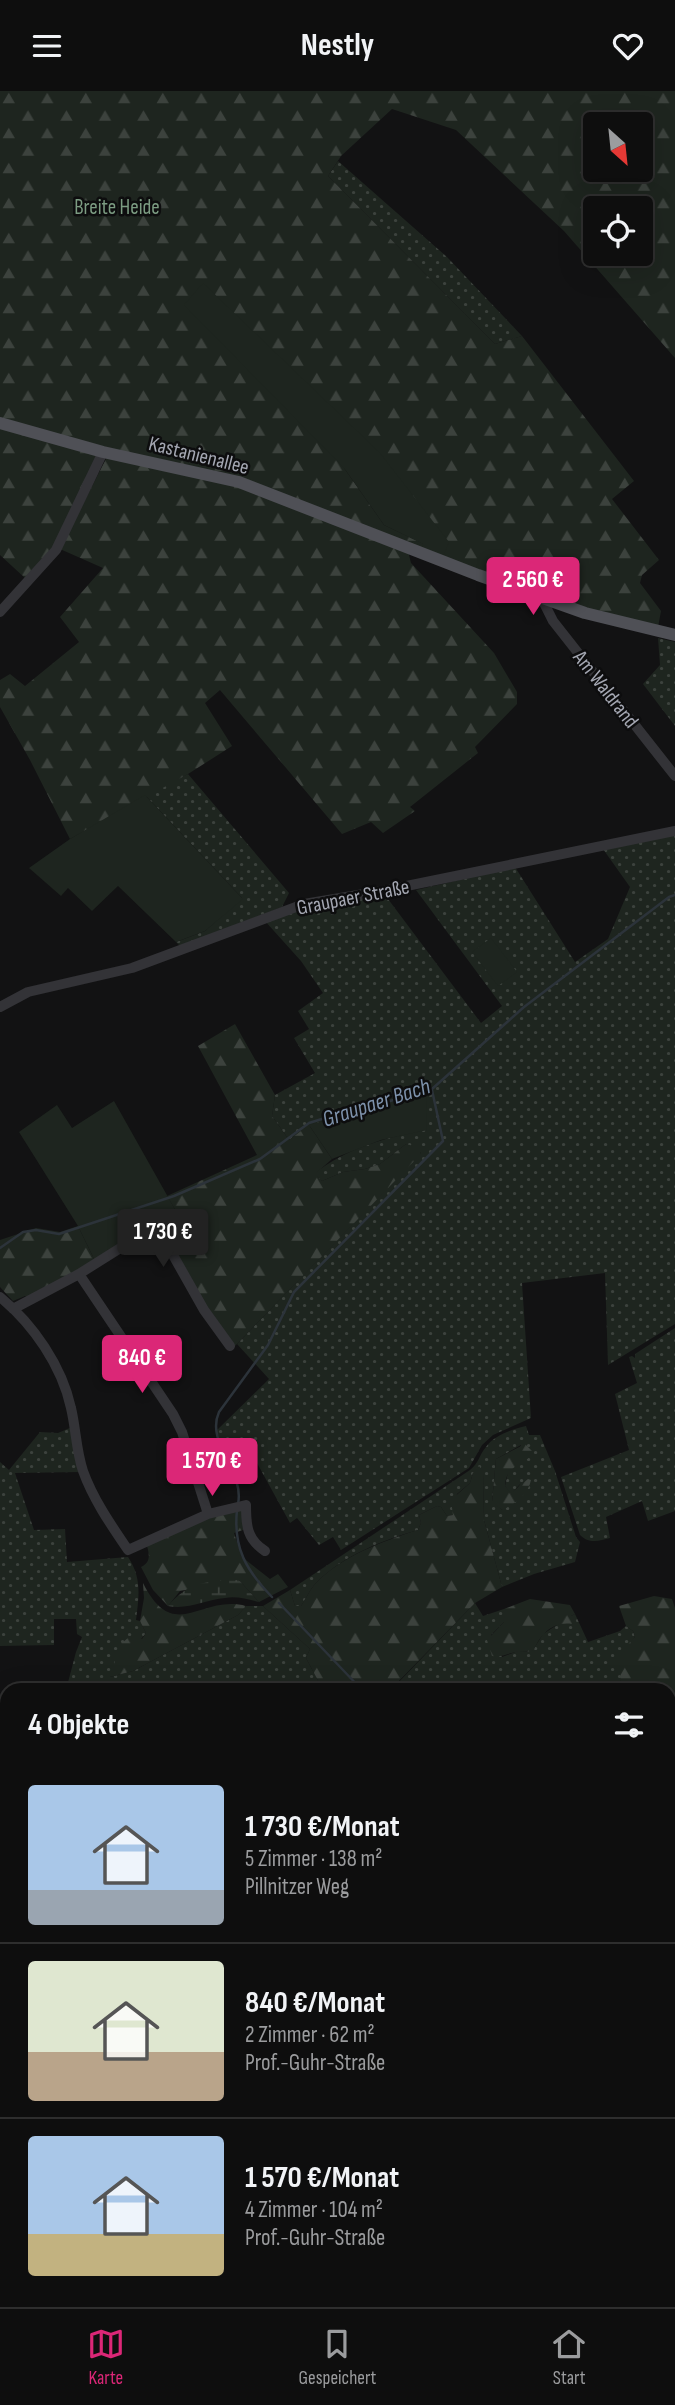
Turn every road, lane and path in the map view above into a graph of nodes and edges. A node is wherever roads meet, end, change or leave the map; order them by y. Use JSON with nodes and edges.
{"nodes":[{"id":1,"x":0,"y":423,"type":"edge"},
{"id":2,"x":103,"y":452,"type":"junction"},
{"id":3,"x":545,"y":599,"type":"junction"},
{"id":4,"x":0,"y":612,"type":"edge"},
{"id":5,"x":675,"y":635,"type":"edge"},
{"id":6,"x":675,"y":776,"type":"edge"},
{"id":7,"x":675,"y":831,"type":"edge"},
{"id":8,"x":0,"y":1007,"type":"edge"},
{"id":9,"x":79,"y":1274,"type":"junction"},
{"id":10,"x":0,"y":1297,"type":"edge"},
{"id":11,"x":13,"y":1309,"type":"junction"},
{"id":12,"x":230,"y":1346,"type":"dead end"},
{"id":13,"x":208,"y":1514,"type":"junction"},
{"id":14,"x":265,"y":1551,"type":"dead end"}],
"edges":[{"from":1,"to":2,"type":"main road","name":"Kastanienallee"},
{"from":2,"to":3,"type":"main road","name":"Kastanienallee"},
{"from":2,"to":4,"type":"street"},
{"from":3,"to":5,"type":"main road","name":"Kastanienallee"},
{"from":3,"to":6,"type":"street","name":"Am Waldrand"},
{"from":7,"to":8,"type":"street","name":"Graupaer Straße"},
{"from":9,"to":11,"type":"street"},
{"from":9,"to":12,"type":"street"},
{"from":9,"to":13,"type":"street"},
{"from":10,"to":11,"type":"street"},
{"from":11,"to":13,"type":"street"},
{"from":13,"to":14,"type":"street"}]}
